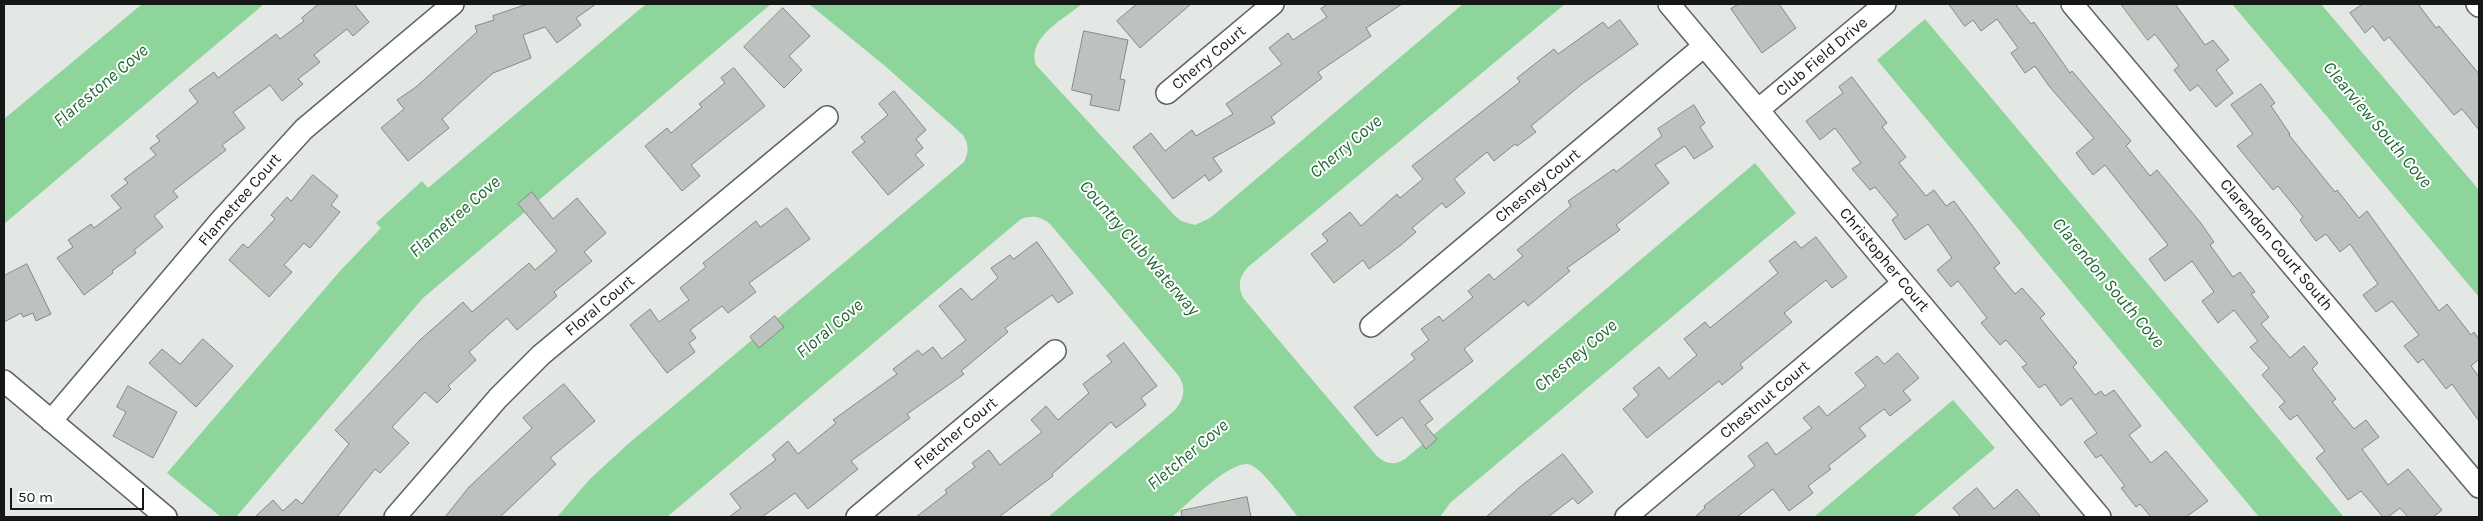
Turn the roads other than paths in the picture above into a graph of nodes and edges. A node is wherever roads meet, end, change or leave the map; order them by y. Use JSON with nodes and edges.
{"nodes":[{"id":1,"x":453,"y":4,"type":"edge"},
{"id":2,"x":1273,"y":4,"type":"edge"},
{"id":3,"x":1669,"y":4,"type":"edge"},
{"id":4,"x":1885,"y":4,"type":"edge"},
{"id":5,"x":2072,"y":4,"type":"edge"},
{"id":6,"x":1704,"y":46,"type":"junction"},
{"id":7,"x":1167,"y":93,"type":"dead end"},
{"id":8,"x":1758,"y":110,"type":"junction"},
{"id":9,"x":827,"y":117,"type":"dead end"},
{"id":10,"x":1903,"y":283,"type":"junction"},
{"id":11,"x":1371,"y":326,"type":"dead end"},
{"id":12,"x":1055,"y":351,"type":"dead end"},
{"id":13,"x":4,"y":381,"type":"edge"},
{"id":14,"x":51,"y":421,"type":"junction"},
{"id":15,"x":2479,"y":487,"type":"edge"},
{"id":16,"x":166,"y":517,"type":"edge"},
{"id":17,"x":395,"y":517,"type":"edge"},
{"id":18,"x":857,"y":517,"type":"edge"},
{"id":19,"x":1626,"y":517,"type":"edge"},
{"id":20,"x":2100,"y":517,"type":"edge"}],
"edges":[{"from":1,"to":14,"type":"street","name":"Flametree Court"},
{"from":2,"to":7,"type":"street","name":"Cherry Court"},
{"from":3,"to":6,"type":"street","name":"Christopher Court"},
{"from":4,"to":8,"type":"street","name":"Club Field Drive"},
{"from":5,"to":15,"type":"street","name":"Clarendon Court South"},
{"from":6,"to":8,"type":"street","name":"Christopher Court"},
{"from":6,"to":11,"type":"street","name":"Chesney Court"},
{"from":8,"to":10,"type":"street","name":"Christopher Court"},
{"from":9,"to":17,"type":"street","name":"Floral Court"},
{"from":10,"to":19,"type":"street","name":"Chestnut Court"},
{"from":10,"to":20,"type":"street","name":"Christopher Court"},
{"from":12,"to":18,"type":"street","name":"Fletcher Court"},
{"from":13,"to":14,"type":"street"},
{"from":14,"to":16,"type":"street"}]}
